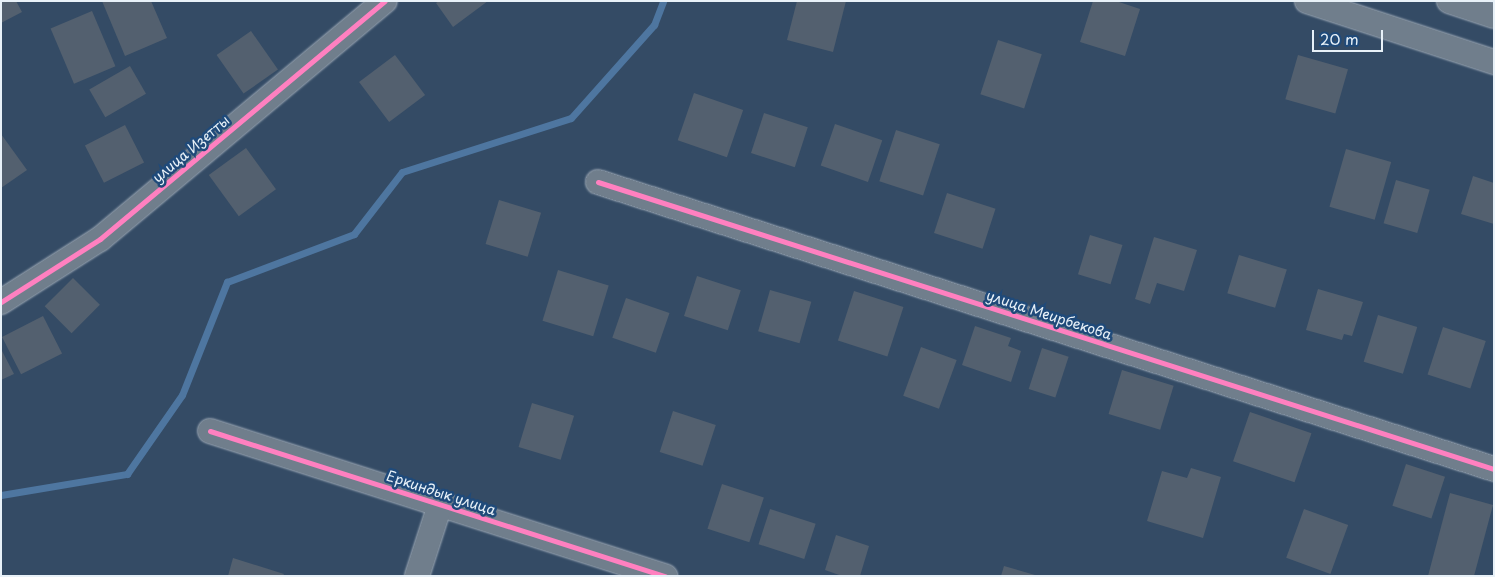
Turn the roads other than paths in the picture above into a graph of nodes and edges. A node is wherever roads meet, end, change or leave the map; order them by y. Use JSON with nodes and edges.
{"nodes":[{"id":1,"x":385,"y":1,"type":"edge"},
{"id":2,"x":1307,"y":1,"type":"edge"},
{"id":3,"x":1448,"y":1,"type":"edge"},
{"id":4,"x":1494,"y":16,"type":"edge"},
{"id":5,"x":1494,"y":62,"type":"edge"},
{"id":6,"x":598,"y":182,"type":"dead end"},
{"id":7,"x":1,"y":302,"type":"edge"},
{"id":8,"x":210,"y":431,"type":"dead end"},
{"id":9,"x":1494,"y":469,"type":"edge"},
{"id":10,"x":440,"y":505,"type":"junction"},
{"id":11,"x":417,"y":576,"type":"edge"},
{"id":12,"x":665,"y":576,"type":"edge"}],
"edges":[{"from":1,"to":7,"type":"street","name":"улица Изетты"},
{"from":2,"to":5,"type":"street"},
{"from":3,"to":4,"type":"street"},
{"from":6,"to":9,"type":"street","name":"улица Меирбекова"},
{"from":8,"to":10,"type":"street","name":"Еркиндык улица"},
{"from":10,"to":11,"type":"street"},
{"from":10,"to":12,"type":"street","name":"Еркиндык улица"}]}
